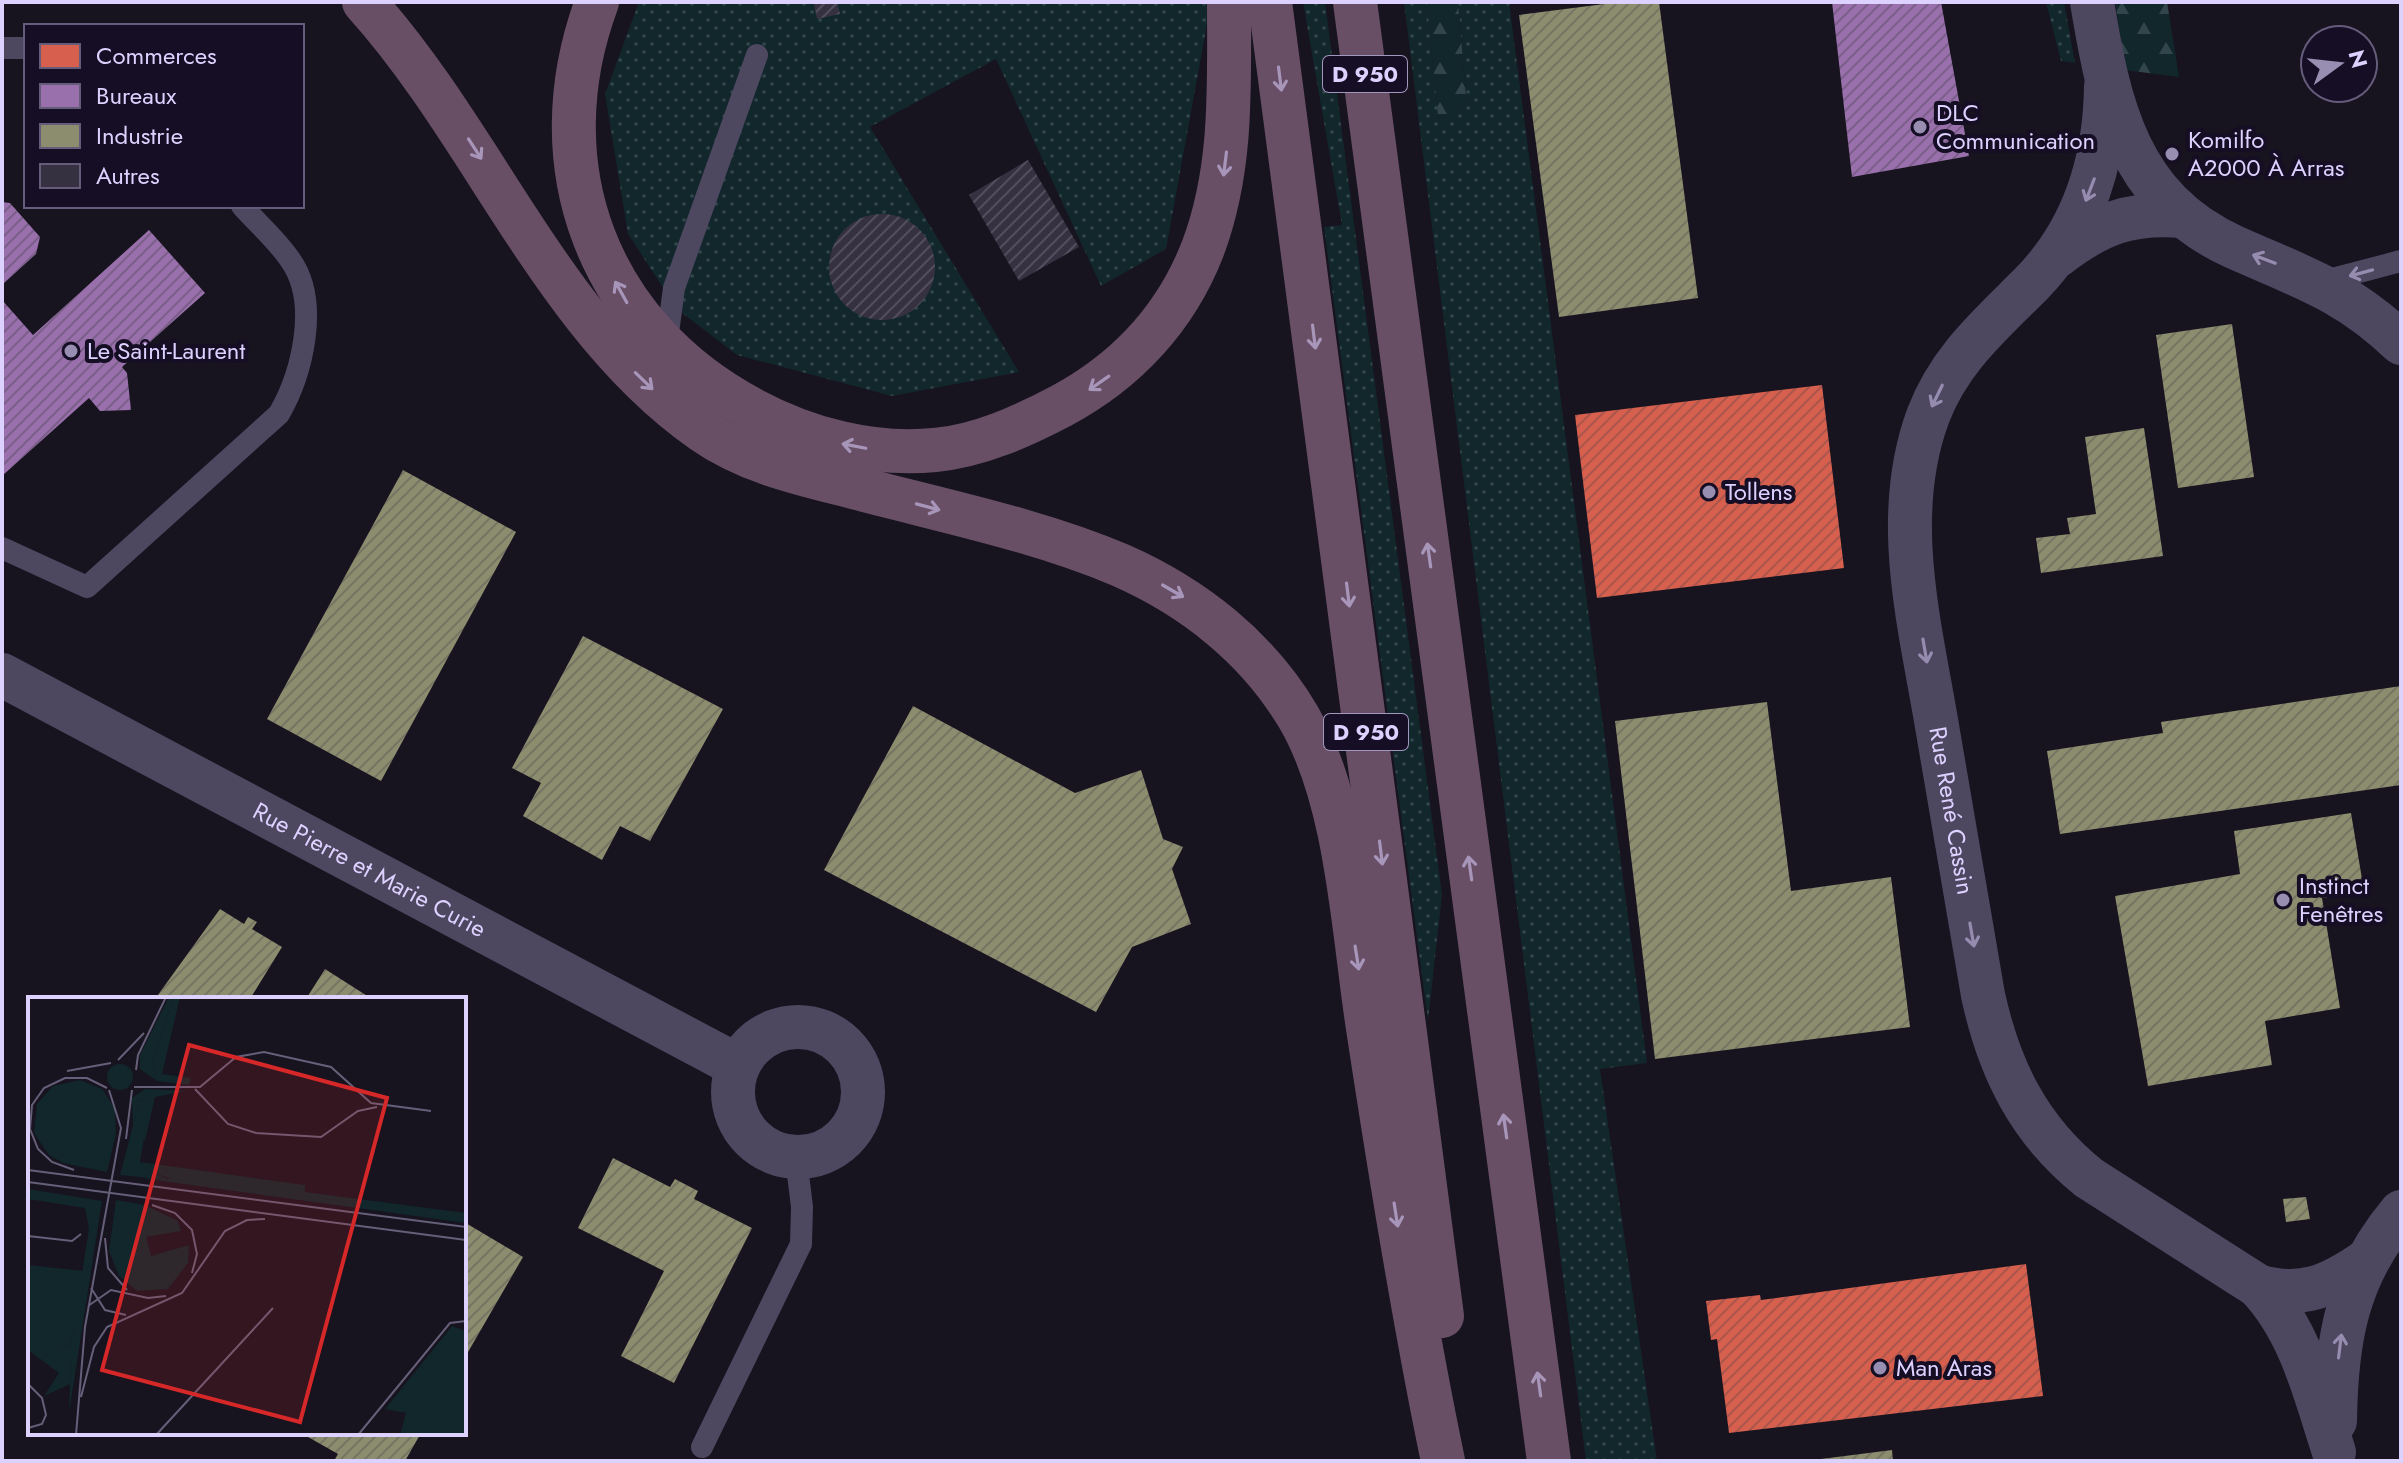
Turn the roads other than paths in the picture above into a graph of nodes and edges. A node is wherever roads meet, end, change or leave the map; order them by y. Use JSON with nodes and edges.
{"nodes":[{"id":1,"x":364,"y":2,"type":"edge"},
{"id":2,"x":407,"y":2,"type":"edge"},
{"id":3,"x":597,"y":2,"type":"edge"},
{"id":4,"x":1229,"y":2,"type":"edge"},
{"id":5,"x":1270,"y":2,"type":"edge"},
{"id":6,"x":1355,"y":2,"type":"edge"},
{"id":7,"x":1374,"y":2,"type":"edge"},
{"id":8,"x":2092,"y":2,"type":"edge"},
{"id":9,"x":585,"y":23,"type":"edge"},
{"id":10,"x":2,"y":48,"type":"edge"},
{"id":11,"x":24,"y":48,"type":"edge"},
{"id":12,"x":757,"y":55,"type":"dead end"},
{"id":13,"x":432,"y":84,"type":"junction"},
{"id":14,"x":2106,"y":86,"type":"junction"},
{"id":15,"x":1374,"y":145,"type":"junction"},
{"id":16,"x":244,"y":208,"type":"edge"},
{"id":17,"x":2183,"y":216,"type":"junction"},
{"id":18,"x":2051,"y":261,"type":"junction"},
{"id":19,"x":2401,"y":261,"type":"edge"},
{"id":20,"x":2319,"y":282,"type":"junction"},
{"id":21,"x":2401,"y":343,"type":"edge"},
{"id":22,"x":666,"y":350,"type":"junction"},
{"id":23,"x":2,"y":548,"type":"edge"},
{"id":24,"x":2,"y":675,"type":"edge"},
{"id":25,"x":738,"y":1066,"type":"junction"},
{"id":26,"x":796,"y":1158,"type":"junction"},
{"id":27,"x":2401,"y":1212,"type":"edge"},
{"id":28,"x":2366,"y":1261,"type":"junction"},
{"id":29,"x":2258,"y":1286,"type":"junction"},
{"id":30,"x":702,"y":1447,"type":"dead end"},
{"id":31,"x":2335,"y":1456,"type":"edge"},
{"id":32,"x":1443,"y":1461,"type":"edge"},
{"id":33,"x":1461,"y":1461,"type":"edge"},
{"id":34,"x":1549,"y":1461,"type":"edge"}],
"edges":[{"from":1,"to":13,"type":"highway"},
{"from":2,"to":13,"type":"highway"},
{"from":3,"to":9,"type":"highway"},
{"from":4,"to":22,"type":"highway","one_way":true},
{"from":5,"to":33,"type":"highway","number":"D 950","one_way":true},
{"from":6,"to":15,"type":"highway","number":"D 950"},
{"from":7,"to":15,"type":"highway"},
{"from":8,"to":14,"type":"street"},
{"from":22,"to":9,"type":"highway","one_way":true},
{"from":10,"to":11,"type":"lane"},
{"from":12,"to":22,"type":"lane"},
{"from":13,"to":32,"type":"highway","one_way":true},
{"from":14,"to":17,"type":"street"},
{"from":14,"to":18,"type":"street","name":"Rue René Cassin","one_way":true},
{"from":34,"to":15,"type":"highway","number":"D 950","one_way":true},
{"from":16,"to":23,"type":"lane"},
{"from":17,"to":18,"type":"street"},
{"from":20,"to":17,"type":"street","one_way":true},
{"from":18,"to":29,"type":"street","name":"Rue René Cassin","one_way":true},
{"from":19,"to":20,"type":"lane","one_way":true},
{"from":20,"to":21,"type":"street"},
{"from":24,"to":25,"type":"street","name":"Rue Pierre et Marie Curie"},
{"from":25,"to":26,"type":"street"},
{"from":25,"to":26,"type":"street"},
{"from":26,"to":30,"type":"lane"},
{"from":27,"to":28,"type":"street"},
{"from":28,"to":29,"type":"street"},
{"from":31,"to":28,"type":"street","one_way":true},
{"from":29,"to":31,"type":"street","name":"Rue René Cassin"}]}
